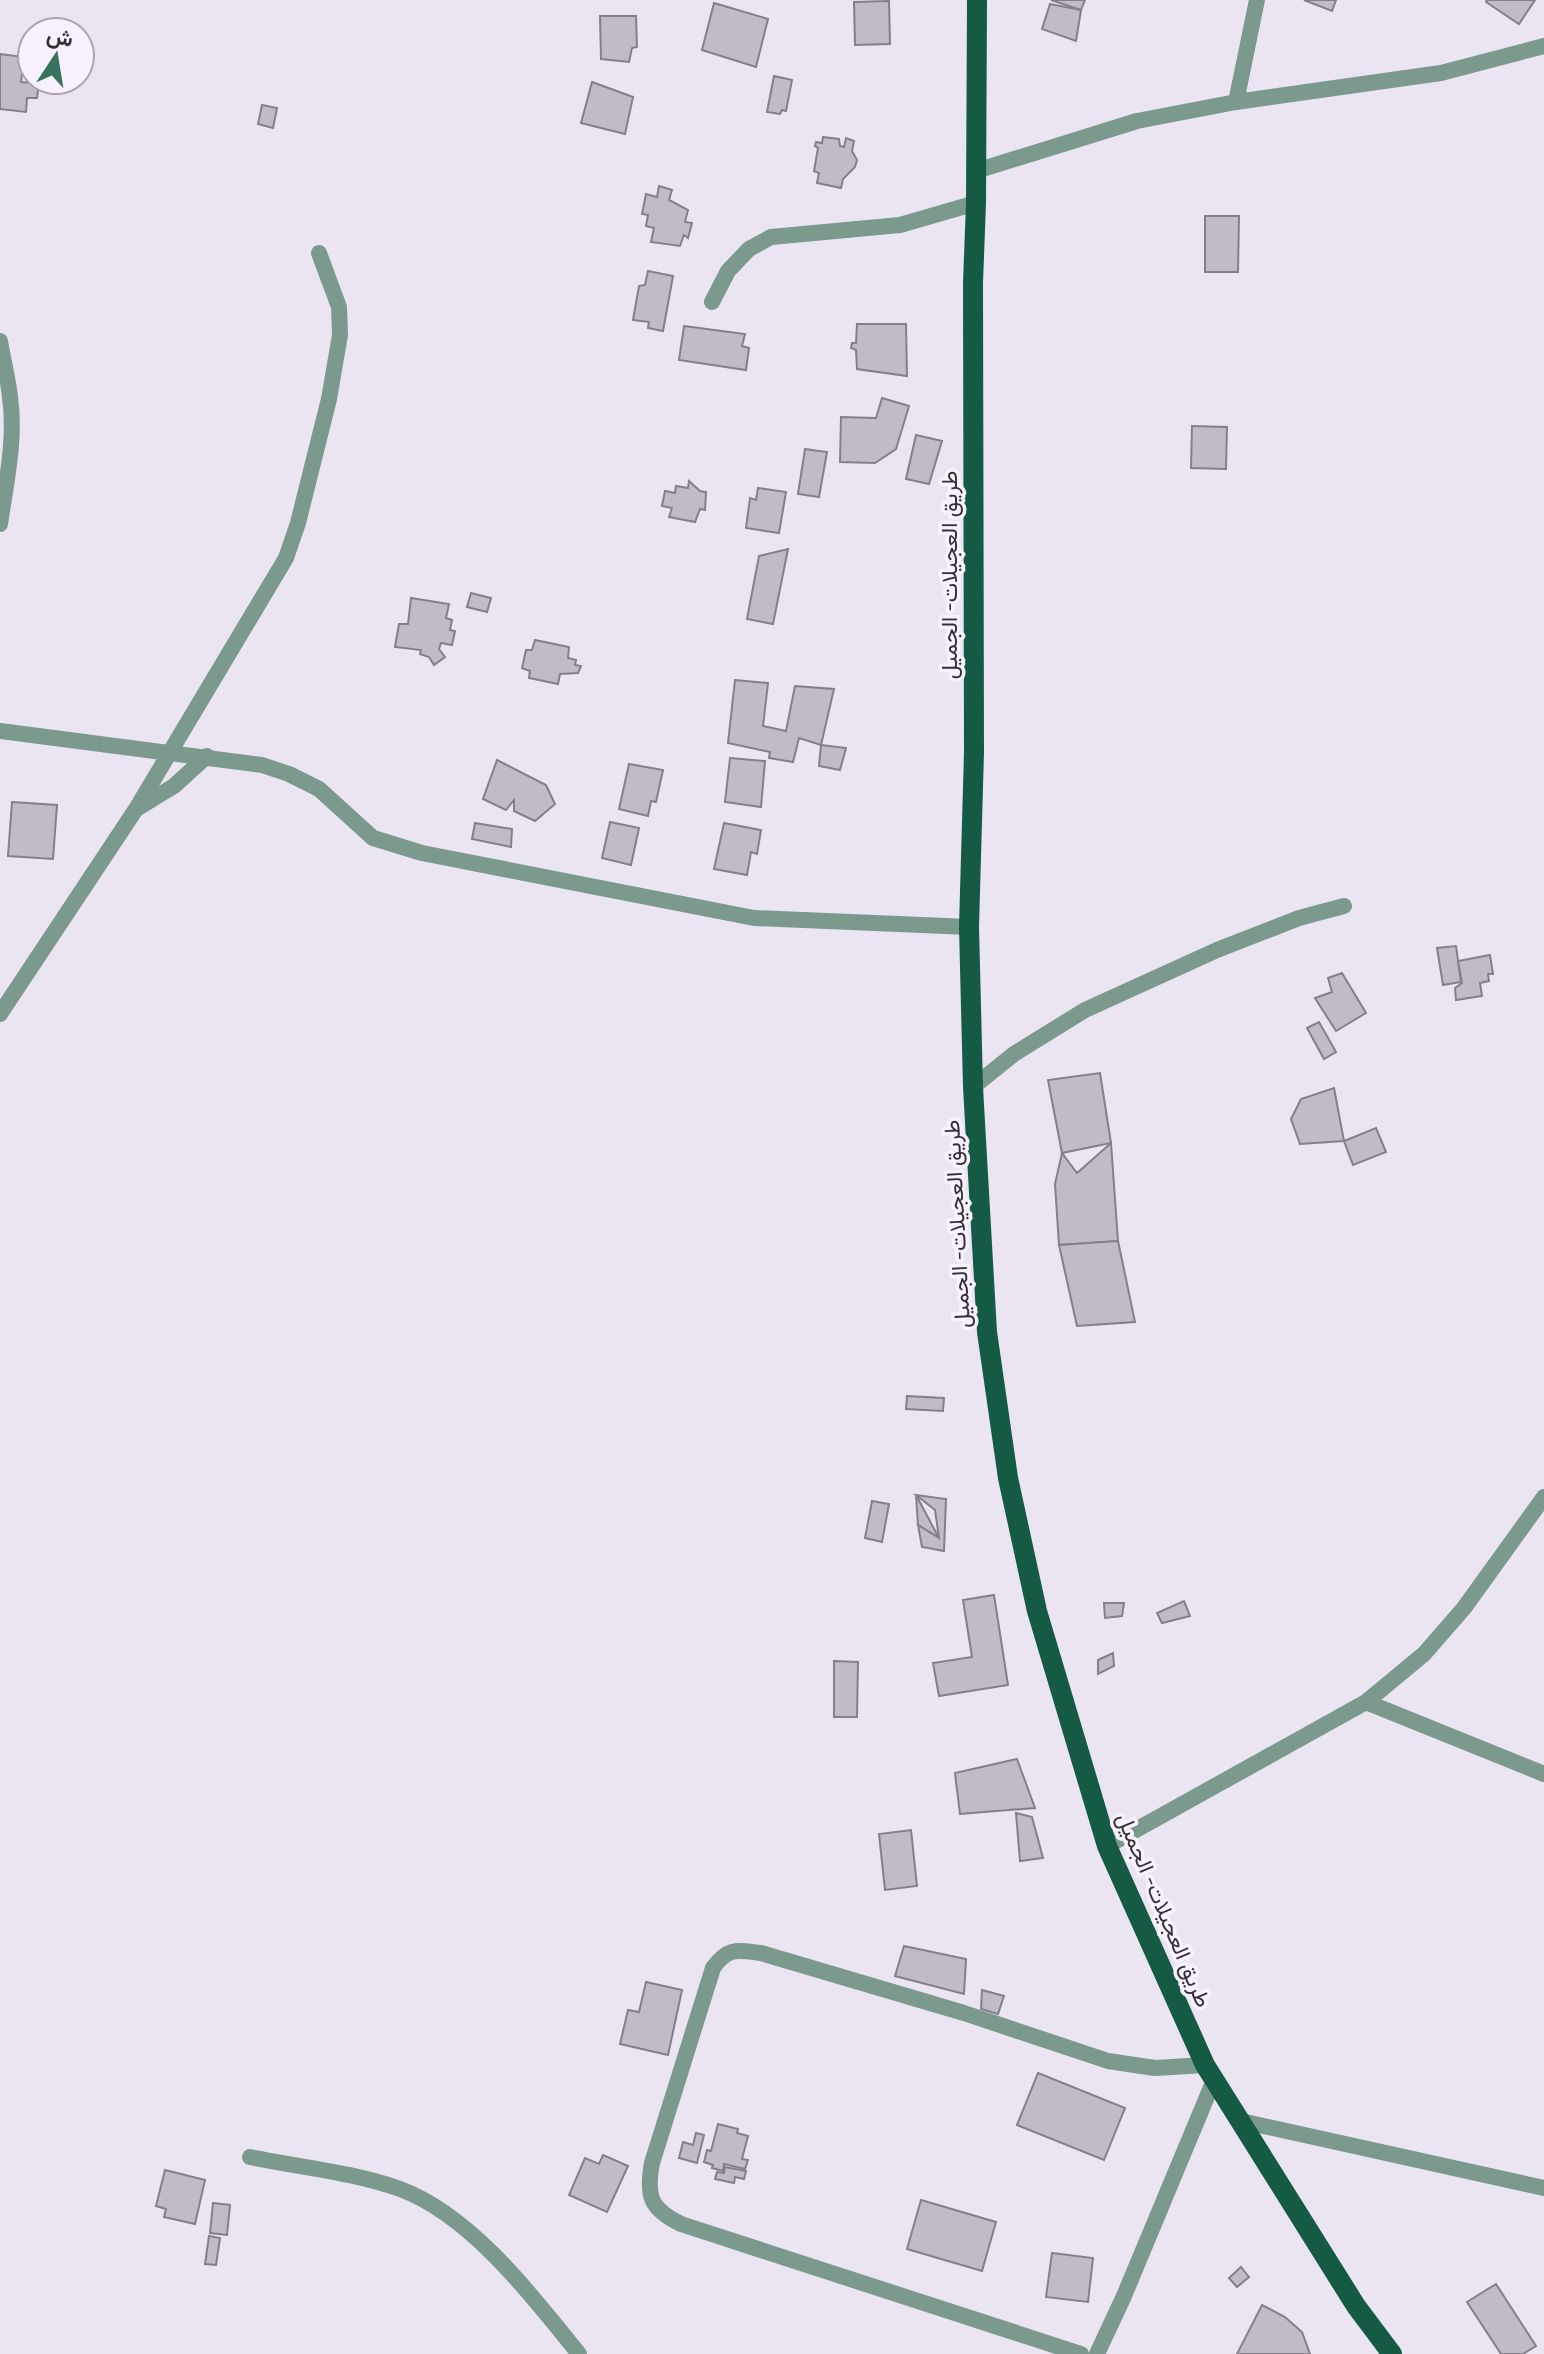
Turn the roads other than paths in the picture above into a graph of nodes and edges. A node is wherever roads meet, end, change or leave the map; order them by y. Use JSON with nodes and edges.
{"nodes":[{"id":1,"x":977,"y":0,"type":"edge"},
{"id":2,"x":1257,"y":0,"type":"edge"},
{"id":3,"x":1544,"y":46,"type":"edge"},
{"id":4,"x":1236,"y":102,"type":"junction"},
{"id":5,"x":976,"y":171,"type":"junction"},
{"id":6,"x":976,"y":203,"type":"junction"},
{"id":7,"x":319,"y":253,"type":"dead end"},
{"id":8,"x":712,"y":302,"type":"dead end"},
{"id":9,"x":0,"y":341,"type":"edge"},
{"id":10,"x":0,"y":524,"type":"edge"},
{"id":11,"x":0,"y":731,"type":"edge"},
{"id":12,"x":168,"y":752,"type":"junction"},
{"id":13,"x":207,"y":756,"type":"junction"},
{"id":14,"x":136,"y":809,"type":"junction"},
{"id":15,"x":1344,"y":906,"type":"dead end"},
{"id":16,"x":969,"y":927,"type":"junction"},
{"id":17,"x":0,"y":1014,"type":"edge"},
{"id":18,"x":973,"y":1087,"type":"junction"},
{"id":19,"x":1544,"y":1497,"type":"edge"},
{"id":20,"x":1366,"y":1702,"type":"junction"},
{"id":21,"x":1544,"y":1774,"type":"edge"},
{"id":22,"x":1107,"y":1846,"type":"junction"},
{"id":23,"x":1210,"y":2072,"type":"junction"},
{"id":24,"x":1241,"y":2121,"type":"junction"},
{"id":25,"x":250,"y":2157,"type":"dead end"},
{"id":26,"x":1544,"y":2188,"type":"edge"},
{"id":27,"x":579,"y":2354,"type":"edge"},
{"id":28,"x":1081,"y":2354,"type":"edge"},
{"id":29,"x":1097,"y":2354,"type":"edge"},
{"id":30,"x":1392,"y":2354,"type":"edge"}],
"edges":[{"from":1,"to":5,"type":"main road","name":"طريق العجيلات- الجميل"},
{"from":2,"to":4,"type":"street"},
{"from":3,"to":4,"type":"street"},
{"from":4,"to":5,"type":"street"},
{"from":5,"to":6,"type":"main road","name":"طريق العجيلات- الجميل"},
{"from":6,"to":8,"type":"street"},
{"from":6,"to":16,"type":"main road","name":"طريق العجيلات- الجميل"},
{"from":7,"to":12,"type":"street"},
{"from":9,"to":10,"type":"street"},
{"from":11,"to":12,"type":"street"},
{"from":12,"to":13,"type":"street"},
{"from":12,"to":14,"type":"street"},
{"from":13,"to":14,"type":"street"},
{"from":13,"to":16,"type":"street"},
{"from":14,"to":17,"type":"street"},
{"from":15,"to":18,"type":"street"},
{"from":16,"to":18,"type":"main road","name":"طريق العجيلات- الجميل"},
{"from":18,"to":22,"type":"main road","name":"طريق العجيلات- الجميل"},
{"from":19,"to":20,"type":"street"},
{"from":20,"to":21,"type":"street"},
{"from":20,"to":22,"type":"street"},
{"from":22,"to":23,"type":"main road","name":"طريق العجيلات- الجميل"},
{"from":23,"to":24,"type":"main road","name":"طريق العجيلات- الجميل"},
{"from":23,"to":28,"type":"street"},
{"from":23,"to":29,"type":"street"},
{"from":24,"to":26,"type":"street"},
{"from":24,"to":30,"type":"main road","name":"طريق العجيلات- الجميل"},
{"from":25,"to":27,"type":"street"}]}
